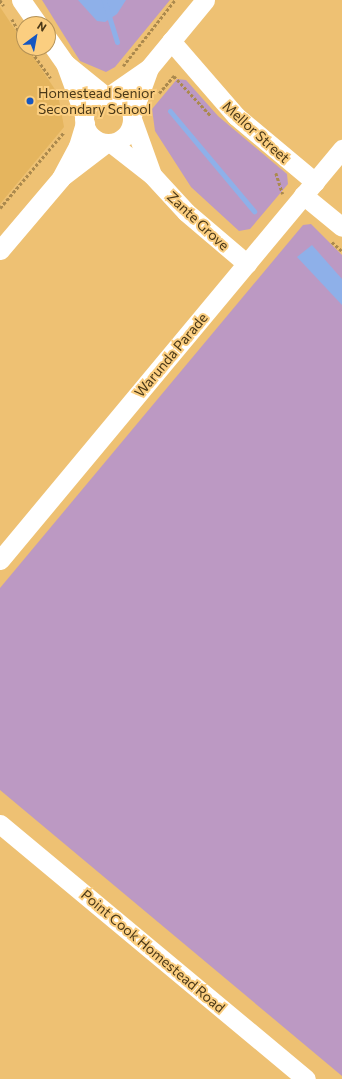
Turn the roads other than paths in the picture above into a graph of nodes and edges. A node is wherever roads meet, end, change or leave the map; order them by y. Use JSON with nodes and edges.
{"nodes":[{"id":1,"x":21,"y":0,"type":"edge"},
{"id":2,"x":205,"y":0,"type":"edge"},
{"id":3,"x":32,"y":16,"type":"edge"},
{"id":4,"x":171,"y":41,"type":"junction"},
{"id":5,"x":56,"y":50,"type":"edge"},
{"id":6,"x":65,"y":63,"type":"junction"},
{"id":7,"x":142,"y":77,"type":"junction"},
{"id":8,"x":107,"y":95,"type":"junction"},
{"id":9,"x":132,"y":117,"type":"junction"},
{"id":10,"x":79,"y":122,"type":"junction"},
{"id":11,"x":109,"y":143,"type":"junction"},
{"id":12,"x":342,"y":149,"type":"edge"},
{"id":13,"x":152,"y":175,"type":"junction"},
{"id":14,"x":61,"y":178,"type":"junction"},
{"id":15,"x":305,"y":194,"type":"junction"},
{"id":16,"x":335,"y":233,"type":"edge"},
{"id":17,"x":0,"y":250,"type":"edge"},
{"id":18,"x":247,"y":264,"type":"junction"},
{"id":19,"x":0,"y":560,"type":"edge"},
{"id":20,"x":0,"y":824,"type":"edge"},
{"id":21,"x":306,"y":1079,"type":"edge"}],
"edges":[{"from":1,"to":3,"type":"street"},
{"from":2,"to":4,"type":"street"},
{"from":4,"to":7,"type":"street"},
{"from":4,"to":15,"type":"street","name":"Mellor Street"},
{"from":5,"to":6,"type":"street"},
{"from":6,"to":8,"type":"street"},
{"from":6,"to":10,"type":"street"},
{"from":7,"to":8,"type":"street"},
{"from":7,"to":9,"type":"street"},
{"from":8,"to":9,"type":"street"},
{"from":8,"to":10,"type":"street"},
{"from":9,"to":11,"type":"street"},
{"from":9,"to":13,"type":"street","name":"Zante Grove"},
{"from":10,"to":11,"type":"street"},
{"from":10,"to":14,"type":"street"},
{"from":11,"to":13,"type":"street","name":"Zante Grove"},
{"from":11,"to":14,"type":"street"},
{"from":12,"to":15,"type":"street","name":"Warunda Parade"},
{"from":13,"to":18,"type":"street","name":"Zante Grove"},
{"from":14,"to":17,"type":"street"},
{"from":15,"to":16,"type":"street","name":"Mellor Street"},
{"from":15,"to":18,"type":"street","name":"Warunda Parade"},
{"from":18,"to":19,"type":"street","name":"Warunda Parade"},
{"from":20,"to":21,"type":"street","name":"Point Cook Homestead Road"}]}
